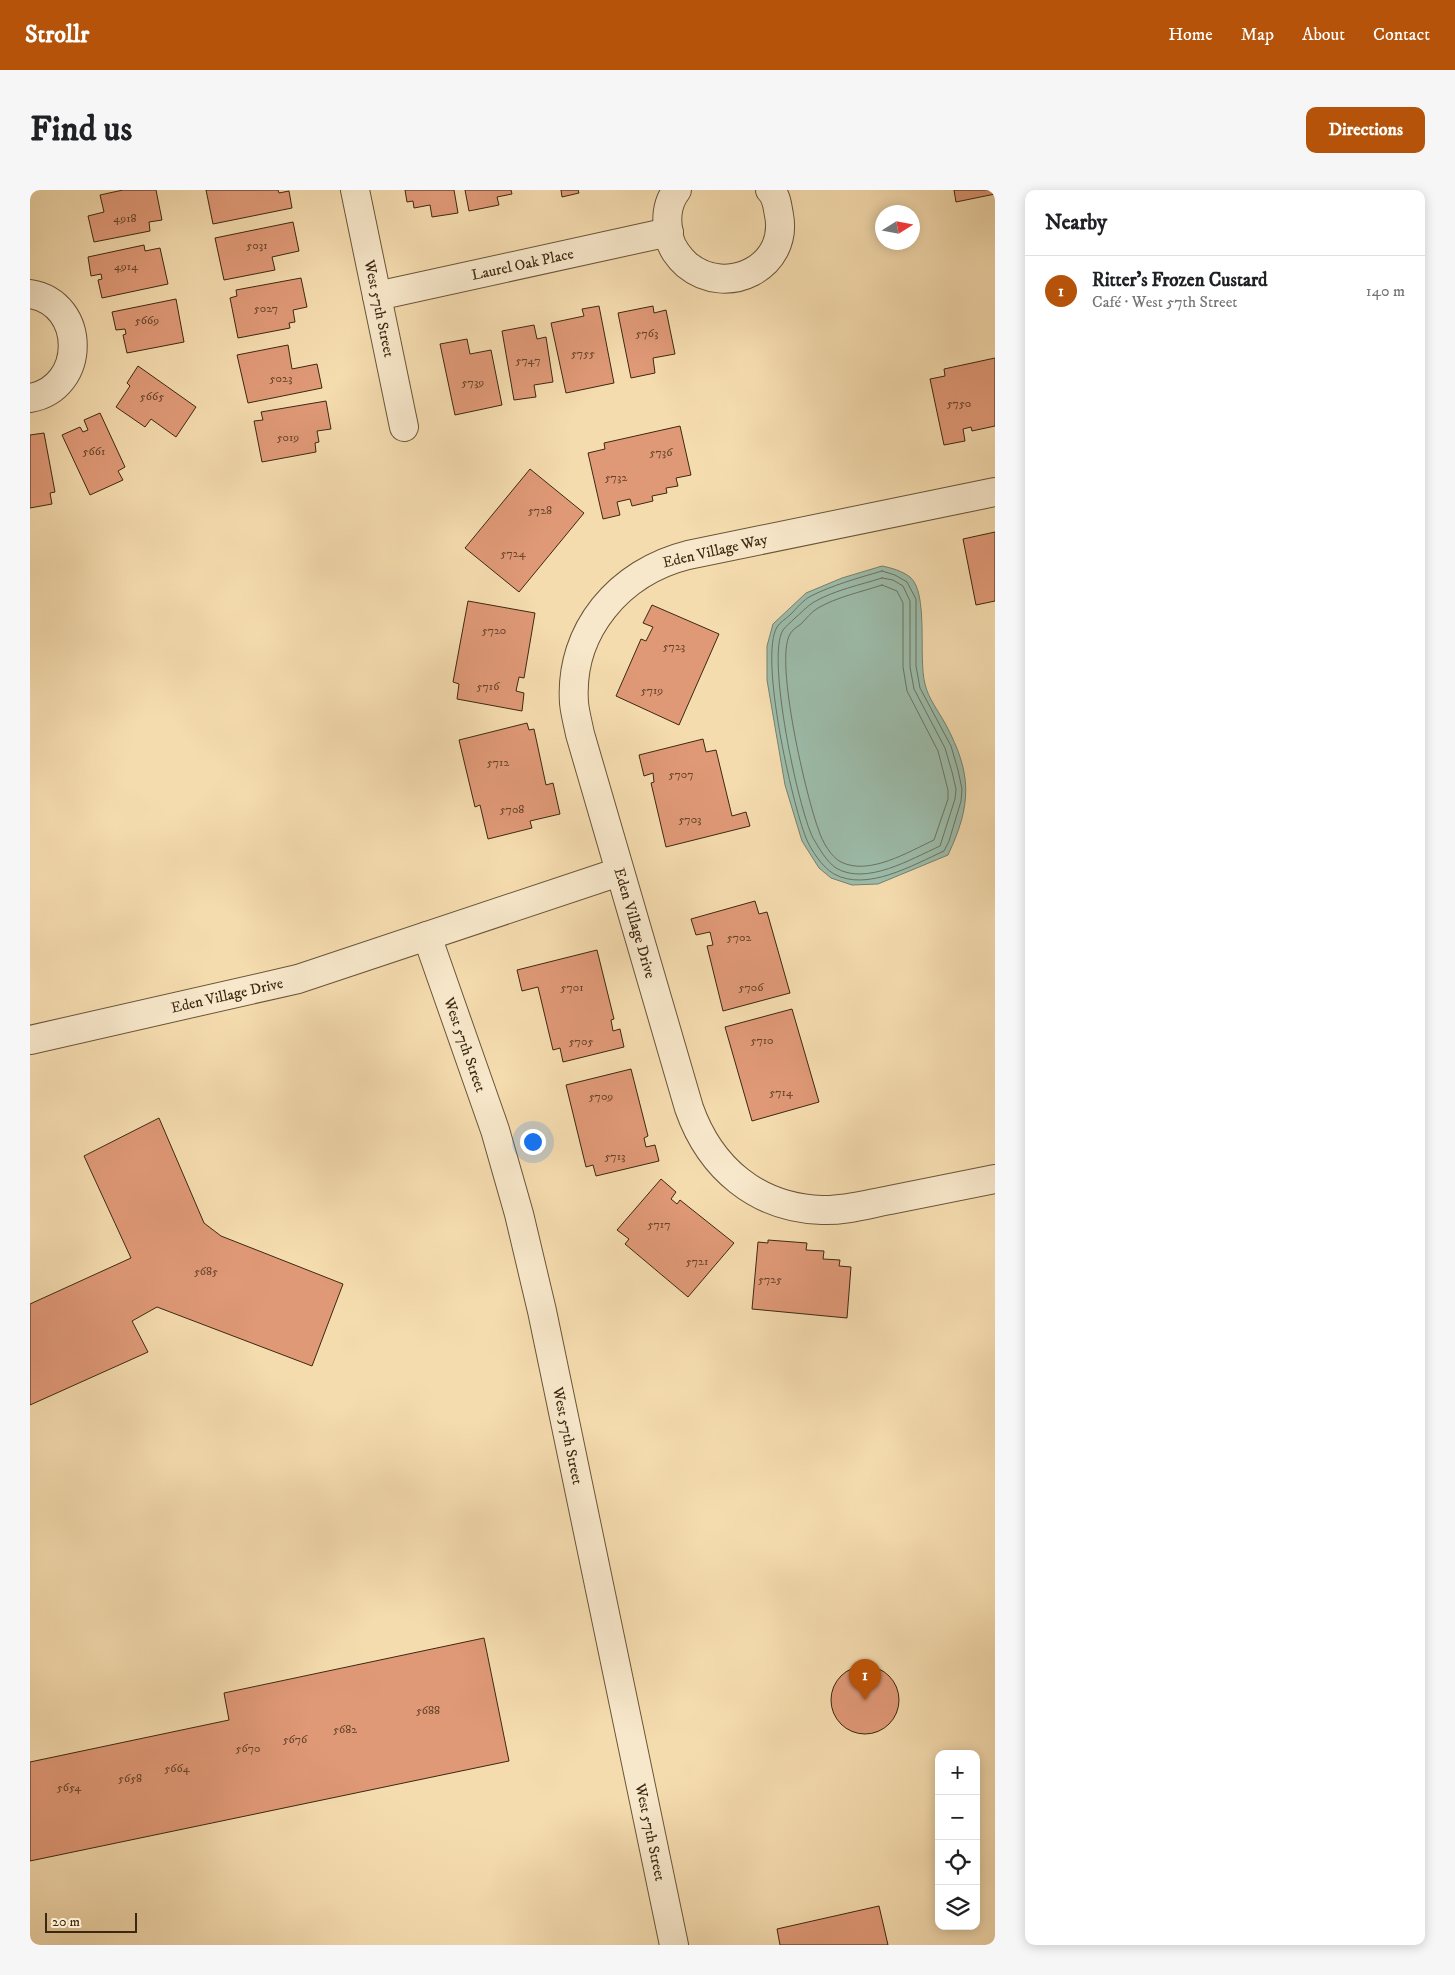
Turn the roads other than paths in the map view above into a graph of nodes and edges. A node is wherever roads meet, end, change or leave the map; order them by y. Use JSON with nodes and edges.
{"nodes":[{"id":1,"x":354,"y":190,"type":"edge"},
{"id":2,"x":678,"y":190,"type":"edge"},
{"id":3,"x":770,"y":190,"type":"edge"},
{"id":4,"x":668,"y":232,"type":"junction"},
{"id":5,"x":30,"y":294,"type":"edge"},
{"id":6,"x":377,"y":296,"type":"junction"},
{"id":7,"x":30,"y":398,"type":"edge"},
{"id":8,"x":404,"y":426,"type":"dead end"},
{"id":9,"x":995,"y":492,"type":"edge"},
{"id":10,"x":619,"y":872,"type":"junction"},
{"id":11,"x":427,"y":936,"type":"junction"},
{"id":12,"x":30,"y":1040,"type":"edge"},
{"id":13,"x":995,"y":1178,"type":"edge"},
{"id":14,"x":674,"y":1945,"type":"edge"}],
"edges":[{"from":1,"to":6,"type":"street","name":"West 57th Street"},
{"from":2,"to":4,"type":"street"},
{"from":3,"to":4,"type":"street"},
{"from":4,"to":6,"type":"street","name":"Laurel Oak Place"},
{"from":5,"to":7,"type":"street"},
{"from":6,"to":8,"type":"street","name":"West 57th Street"},
{"from":9,"to":10,"type":"street","name":"Eden Village Way"},
{"from":10,"to":11,"type":"street","name":"Eden Village Drive"},
{"from":10,"to":13,"type":"street","name":"Eden Village Drive"},
{"from":11,"to":12,"type":"street","name":"Eden Village Drive"},
{"from":11,"to":14,"type":"street","name":"West 57th Street"}]}
